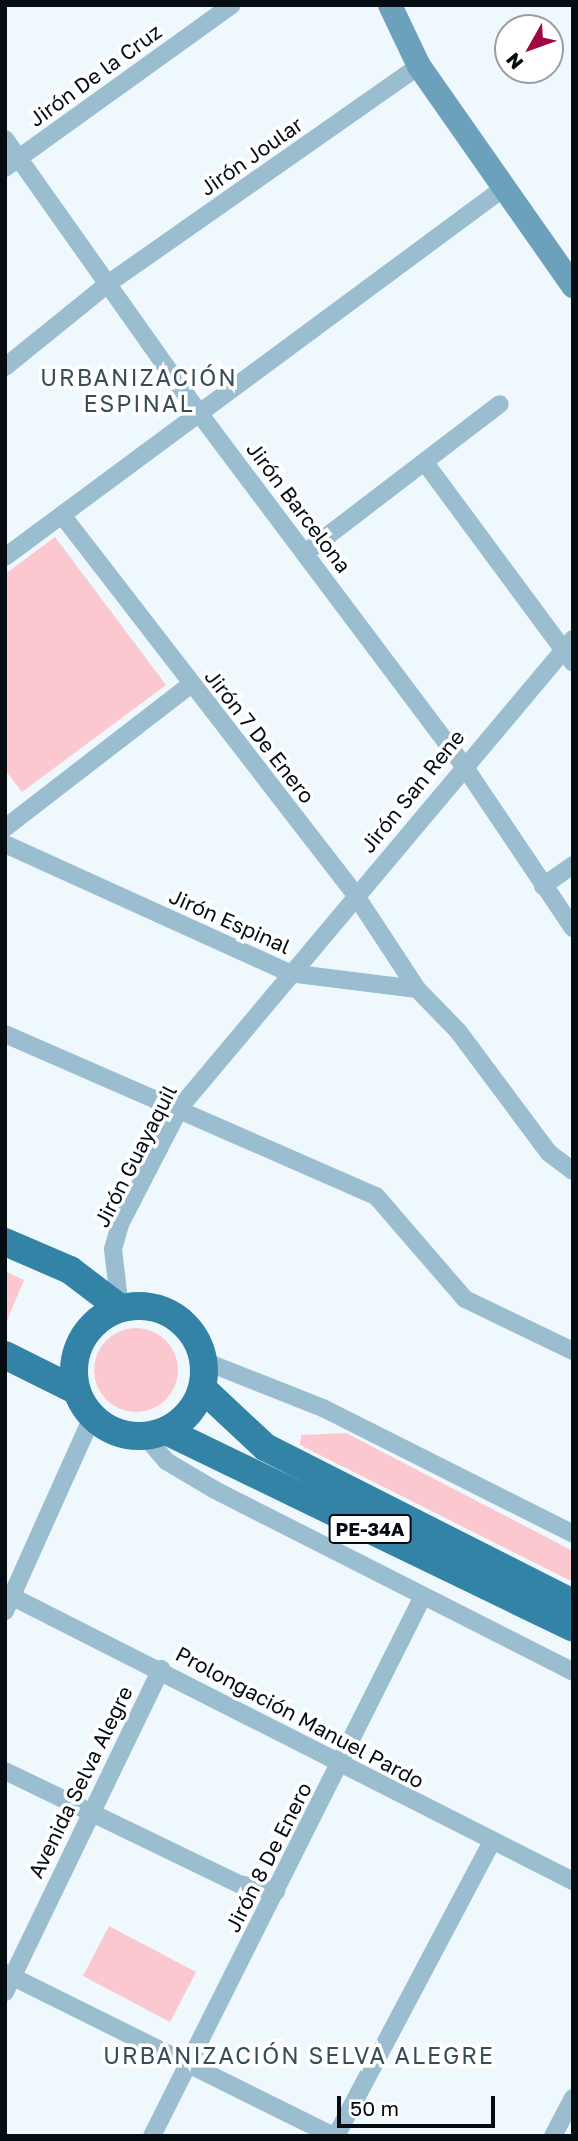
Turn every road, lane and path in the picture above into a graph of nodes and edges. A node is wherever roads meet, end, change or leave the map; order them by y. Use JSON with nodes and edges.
{"nodes":[{"id":1,"x":232,"y":5,"type":"edge"},
{"id":2,"x":390,"y":5,"type":"edge"},
{"id":3,"x":419,"y":66,"type":"junction"},
{"id":4,"x":5,"y":139,"type":"edge"},
{"id":5,"x":12,"y":163,"type":"edge"},
{"id":6,"x":501,"y":190,"type":"junction"},
{"id":7,"x":109,"y":283,"type":"junction"},
{"id":8,"x":573,"y":286,"type":"edge"},
{"id":9,"x":5,"y":367,"type":"edge"},
{"id":10,"x":500,"y":404,"type":"dead end"},
{"id":11,"x":200,"y":413,"type":"junction"},
{"id":12,"x":426,"y":464,"type":"junction"},
{"id":13,"x":62,"y":515,"type":"junction"},
{"id":14,"x":305,"y":553,"type":"junction"},
{"id":15,"x":5,"y":557,"type":"edge"},
{"id":16,"x":570,"y":650,"type":"edge"},
{"id":17,"x":191,"y":684,"type":"junction"},
{"id":18,"x":462,"y":763,"type":"junction"},
{"id":19,"x":5,"y":828,"type":"edge"},
{"id":20,"x":5,"y":845,"type":"edge"},
{"id":21,"x":573,"y":865,"type":"edge"},
{"id":22,"x":543,"y":886,"type":"junction"},
{"id":23,"x":356,"y":896,"type":"junction"},
{"id":24,"x":573,"y":928,"type":"edge"},
{"id":25,"x":289,"y":973,"type":"junction"},
{"id":26,"x":417,"y":989,"type":"junction"},
{"id":27,"x":5,"y":1034,"type":"edge"},
{"id":28,"x":181,"y":1106,"type":"junction"},
{"id":29,"x":573,"y":1171,"type":"edge"},
{"id":30,"x":5,"y":1242,"type":"edge"},
{"id":31,"x":120,"y":1308,"type":"junction"},
{"id":32,"x":573,"y":1351,"type":"edge"},
{"id":33,"x":5,"y":1355,"type":"edge"},
{"id":34,"x":204,"y":1361,"type":"junction"},
{"id":35,"x":203,"y":1390,"type":"junction"},
{"id":36,"x":77,"y":1391,"type":"junction"},
{"id":37,"x":92,"y":1417,"type":"junction"},
{"id":38,"x":156,"y":1434,"type":"junction"},
{"id":39,"x":573,"y":1534,"type":"edge"},
{"id":40,"x":422,"y":1598,"type":"junction"},
{"id":41,"x":8,"y":1600,"type":"edge"},
{"id":42,"x":573,"y":1603,"type":"edge"},
{"id":43,"x":573,"y":1628,"type":"edge"},
{"id":44,"x":161,"y":1669,"type":"junction"},
{"id":45,"x":573,"y":1672,"type":"edge"},
{"id":46,"x":342,"y":1763,"type":"junction"},
{"id":47,"x":5,"y":1771,"type":"edge"},
{"id":48,"x":89,"y":1814,"type":"junction"},
{"id":49,"x":491,"y":1843,"type":"junction"},
{"id":50,"x":573,"y":1881,"type":"edge"},
{"id":51,"x":276,"y":1891,"type":"junction"},
{"id":52,"x":8,"y":1981,"type":"edge"},
{"id":53,"x":187,"y":2065,"type":"junction"},
{"id":54,"x":573,"y":2098,"type":"edge"},
{"id":55,"x":152,"y":2136,"type":"edge"},
{"id":56,"x":335,"y":2136,"type":"edge"},
{"id":57,"x":552,"y":2136,"type":"edge"}],
"edges":[{"from":1,"to":5,"type":"street","name":"Jirón De la Cruz"},
{"from":2,"to":3,"type":"main road"},
{"from":3,"to":6,"type":"main road"},
{"from":3,"to":7,"type":"street","name":"Jirón Joular"},
{"from":4,"to":5,"type":"street","name":"Jirón Barcelona"},
{"from":5,"to":7,"type":"street","name":"Jirón Barcelona"},
{"from":6,"to":8,"type":"main road"},
{"from":6,"to":11,"type":"street"},
{"from":7,"to":9,"type":"street","name":"Jirón Joular"},
{"from":7,"to":11,"type":"street","name":"Jirón Barcelona"},
{"from":10,"to":12,"type":"street"},
{"from":11,"to":13,"type":"street"},
{"from":11,"to":14,"type":"street","name":"Jirón Barcelona"},
{"from":12,"to":14,"type":"street"},
{"from":12,"to":16,"type":"street"},
{"from":13,"to":15,"type":"street"},
{"from":13,"to":17,"type":"street","name":"Jirón 7 De Enero"},
{"from":14,"to":18,"type":"street","name":"Jirón Barcelona"},
{"from":16,"to":18,"type":"street","name":"Jirón San Rene"},
{"from":17,"to":19,"type":"street"},
{"from":17,"to":23,"type":"street","name":"Jirón 7 De Enero"},
{"from":18,"to":22,"type":"street","name":"Jirón Barcelona"},
{"from":18,"to":23,"type":"street","name":"Jirón San Rene"},
{"from":20,"to":25,"type":"street","name":"Jirón Espinal"},
{"from":21,"to":22,"type":"street"},
{"from":22,"to":24,"type":"street","name":"Jirón Barcelona"},
{"from":23,"to":25,"type":"street","name":"Jirón San Rene"},
{"from":23,"to":26,"type":"street","name":"Jirón 7 De Enero"},
{"from":25,"to":26,"type":"street","name":"Jirón Espinal"},
{"from":25,"to":28,"type":"street","name":"Jirón Guayaquil"},
{"from":26,"to":29,"type":"street"},
{"from":27,"to":28,"type":"street"},
{"from":28,"to":31,"type":"street","name":"Jirón Guayaquil"},
{"from":28,"to":32,"type":"street"},
{"from":30,"to":31,"type":"highway"},
{"from":31,"to":34,"type":"highway"},
{"from":31,"to":36,"type":"highway"},
{"from":33,"to":36,"type":"highway"},
{"from":34,"to":35,"type":"highway"},
{"from":34,"to":39,"type":"street"},
{"from":35,"to":38,"type":"highway"},
{"from":35,"to":42,"type":"highway","number":"PE-34A"},
{"from":36,"to":37,"type":"highway"},
{"from":37,"to":38,"type":"highway","number":"PE-34A"},
{"from":37,"to":41,"type":"street"},
{"from":38,"to":40,"type":"street"},
{"from":38,"to":43,"type":"highway","number":"PE-34A"},
{"from":40,"to":45,"type":"street"},
{"from":40,"to":46,"type":"street","name":"Jirón 8 De Enero"},
{"from":41,"to":44,"type":"street","name":"Prolongación Manuel Pardo"},
{"from":44,"to":46,"type":"street","name":"Prolongación Manuel Pardo"},
{"from":44,"to":48,"type":"street","name":"Avenida Selva Alegre"},
{"from":46,"to":49,"type":"street","name":"Prolongación Manuel Pardo"},
{"from":46,"to":51,"type":"street","name":"Jirón 8 De Enero"},
{"from":47,"to":48,"type":"street"},
{"from":48,"to":51,"type":"street"},
{"from":48,"to":52,"type":"street","name":"Avenida Selva Alegre"},
{"from":49,"to":50,"type":"street","name":"Prolongación Manuel Pardo"},
{"from":49,"to":56,"type":"street"},
{"from":51,"to":53,"type":"street","name":"Jirón 8 De Enero"},
{"from":52,"to":53,"type":"street"},
{"from":53,"to":55,"type":"street","name":"Jirón 8 De Enero"},
{"from":53,"to":56,"type":"street"},
{"from":54,"to":57,"type":"street"}]}
